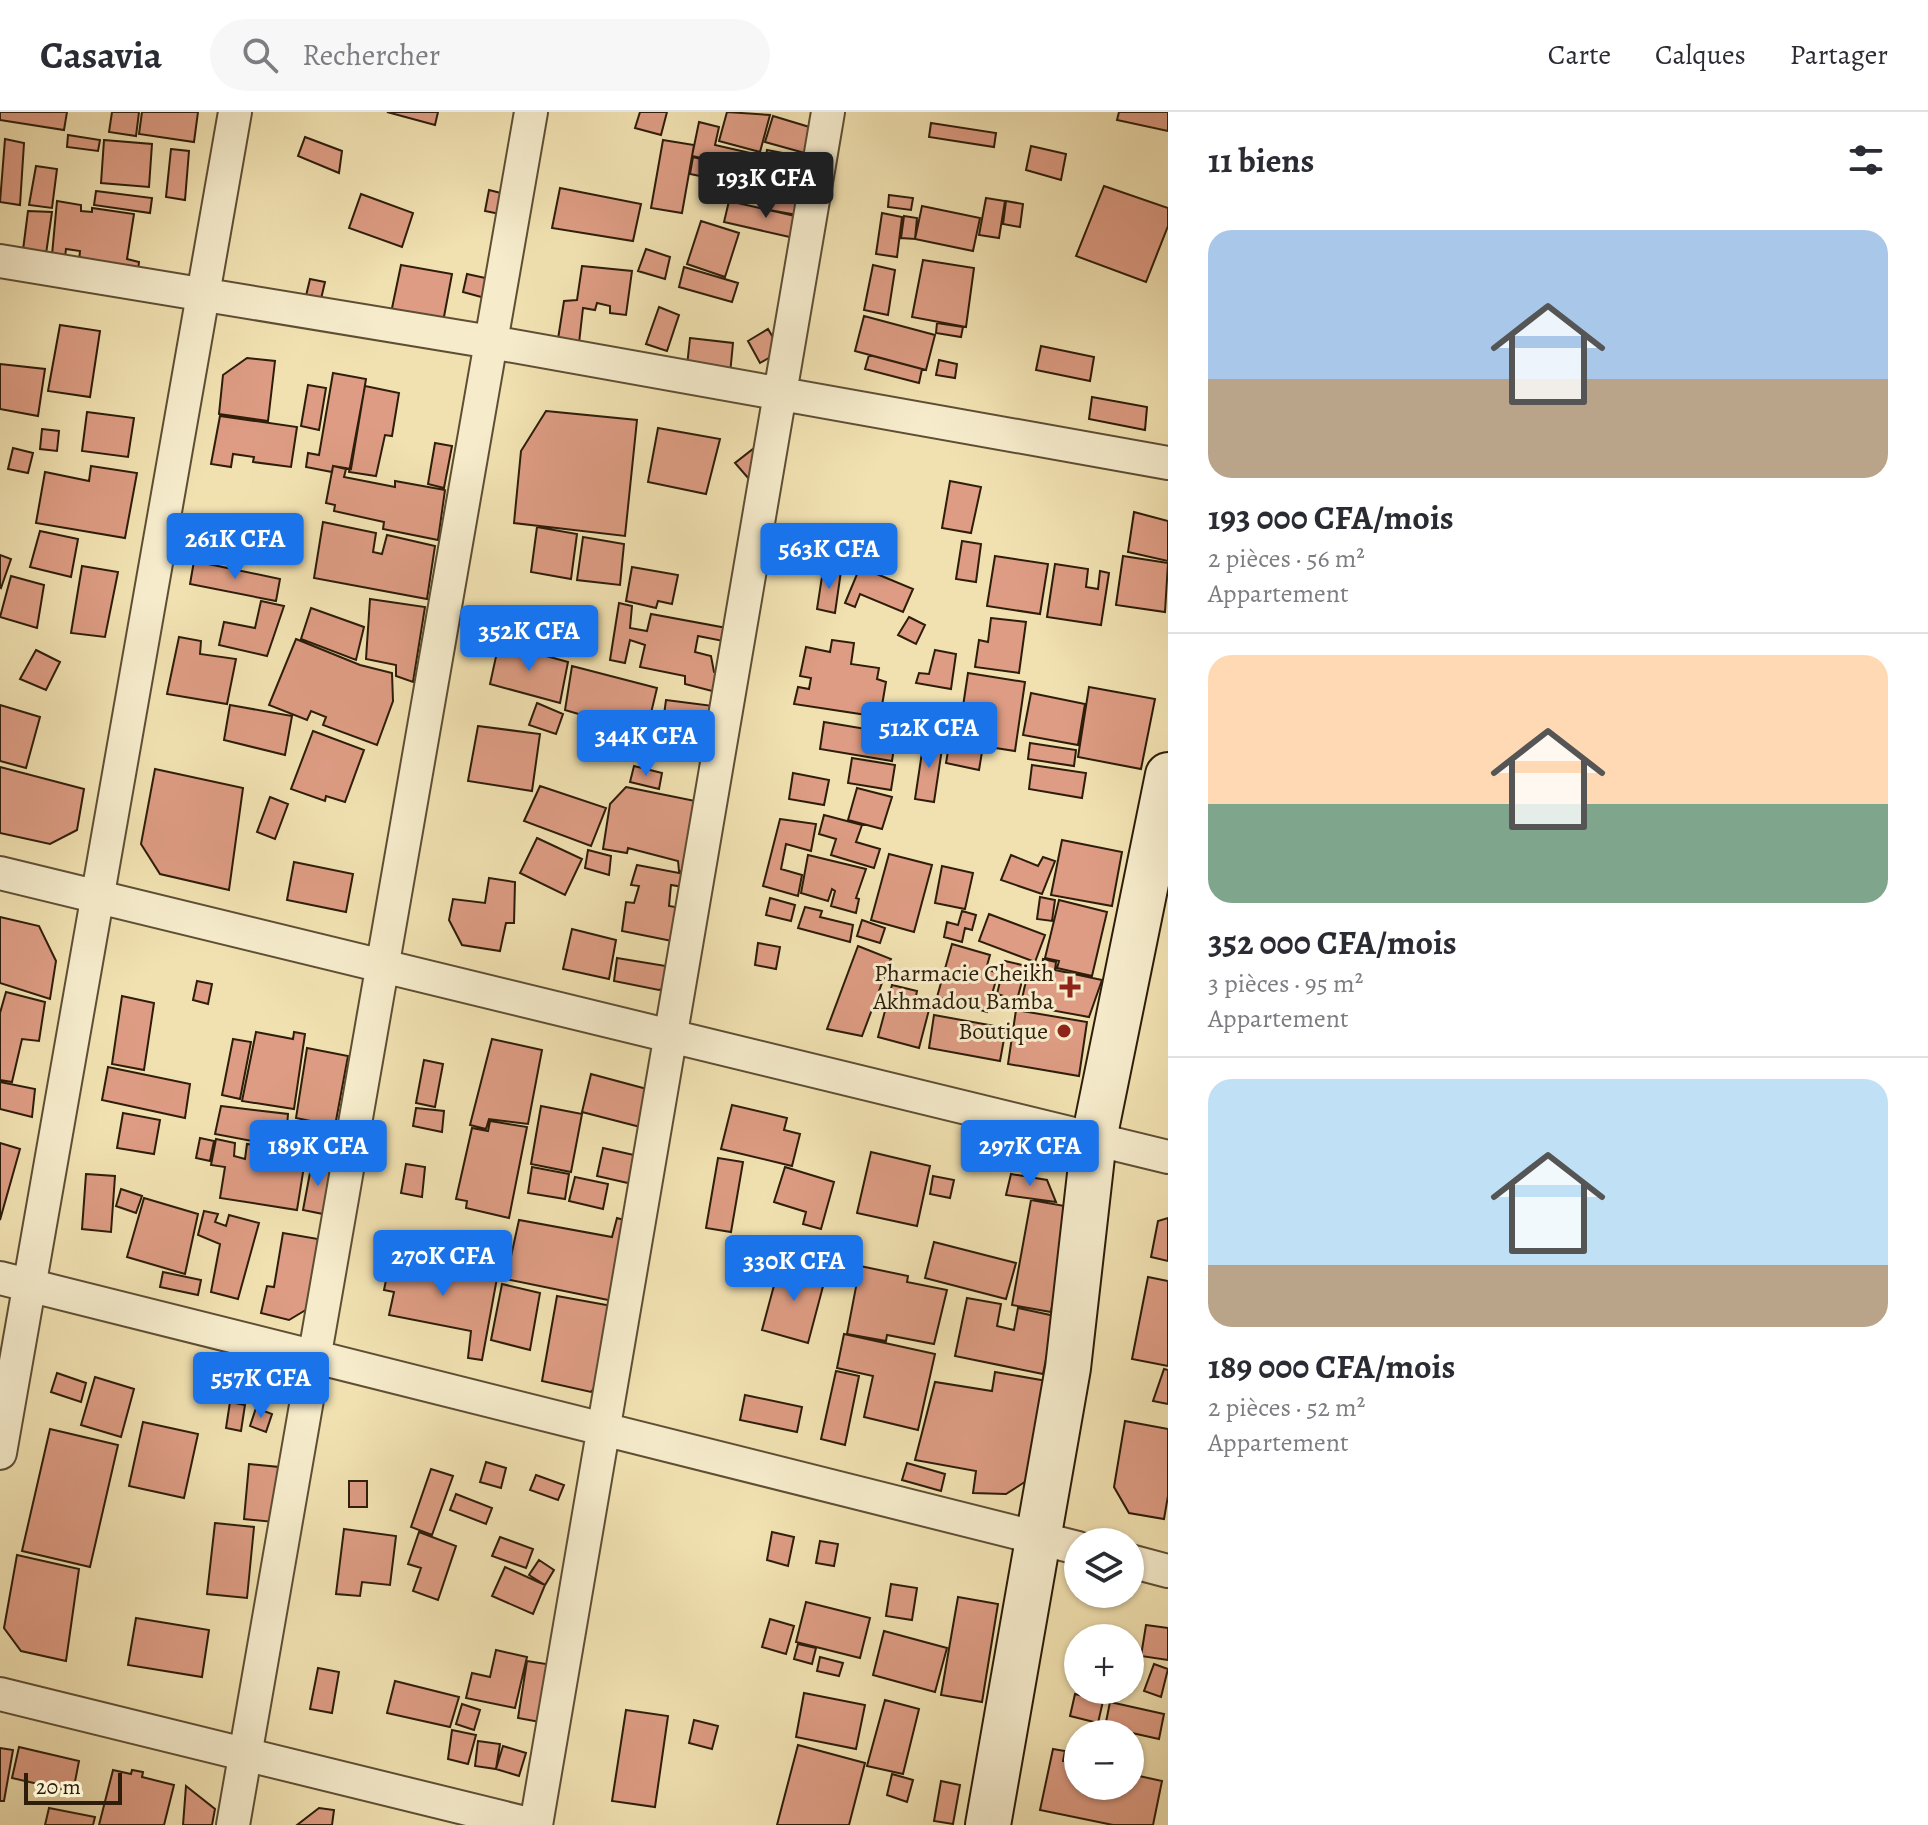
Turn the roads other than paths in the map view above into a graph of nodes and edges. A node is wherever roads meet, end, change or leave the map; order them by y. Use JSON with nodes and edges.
{"nodes":[{"id":1,"x":235,"y":112,"type":"edge"},
{"id":2,"x":531,"y":112,"type":"edge"},
{"id":3,"x":828,"y":112,"type":"edge"},
{"id":4,"x":0,"y":261,"type":"edge"},
{"id":5,"x":203,"y":295,"type":"junction"},
{"id":6,"x":491,"y":342,"type":"junction"},
{"id":7,"x":780,"y":395,"type":"junction"},
{"id":8,"x":1168,"y":463,"type":"edge"},
{"id":9,"x":1168,"y":775,"type":"edge"},
{"id":10,"x":0,"y":873,"type":"edge"},
{"id":11,"x":98,"y":897,"type":"junction"},
{"id":12,"x":382,"y":967,"type":"junction"},
{"id":13,"x":670,"y":1037,"type":"junction"},
{"id":14,"x":1094,"y":1139,"type":"junction"},
{"id":15,"x":1168,"y":1157,"type":"edge"},
{"id":16,"x":15,"y":1281,"type":"edge"},
{"id":17,"x":314,"y":1356,"type":"junction"},
{"id":18,"x":604,"y":1426,"type":"junction"},
{"id":19,"x":0,"y":1453,"type":"edge"},
{"id":20,"x":1058,"y":1542,"type":"edge"},
{"id":21,"x":1144,"y":1565,"type":"edge"},
{"id":22,"x":1168,"y":1571,"type":"edge"},
{"id":23,"x":0,"y":1694,"type":"edge"},
{"id":24,"x":245,"y":1755,"type":"junction"},
{"id":25,"x":233,"y":1825,"type":"edge"},
{"id":26,"x":535,"y":1825,"type":"edge"},
{"id":27,"x":988,"y":1825,"type":"edge"}],
"edges":[{"from":1,"to":5,"type":"street"},
{"from":2,"to":6,"type":"street"},
{"from":3,"to":7,"type":"street"},
{"from":4,"to":5,"type":"street"},
{"from":5,"to":6,"type":"street"},
{"from":5,"to":11,"type":"street"},
{"from":6,"to":7,"type":"street"},
{"from":6,"to":12,"type":"street"},
{"from":7,"to":8,"type":"street"},
{"from":7,"to":13,"type":"street"},
{"from":9,"to":14,"type":"street"},
{"from":10,"to":11,"type":"street"},
{"from":11,"to":12,"type":"street"},
{"from":11,"to":16,"type":"street"},
{"from":12,"to":13,"type":"street"},
{"from":12,"to":17,"type":"street"},
{"from":13,"to":14,"type":"street"},
{"from":13,"to":18,"type":"street"},
{"from":14,"to":15,"type":"street"},
{"from":14,"to":20,"type":"street"},
{"from":16,"to":17,"type":"street"},
{"from":16,"to":19,"type":"street"},
{"from":17,"to":18,"type":"street"},
{"from":17,"to":24,"type":"street"},
{"from":18,"to":20,"type":"street"},
{"from":18,"to":26,"type":"street"},
{"from":20,"to":27,"type":"street"},
{"from":21,"to":22,"type":"street"},
{"from":23,"to":24,"type":"street"},
{"from":24,"to":25,"type":"street"},
{"from":24,"to":26,"type":"street"}]}
